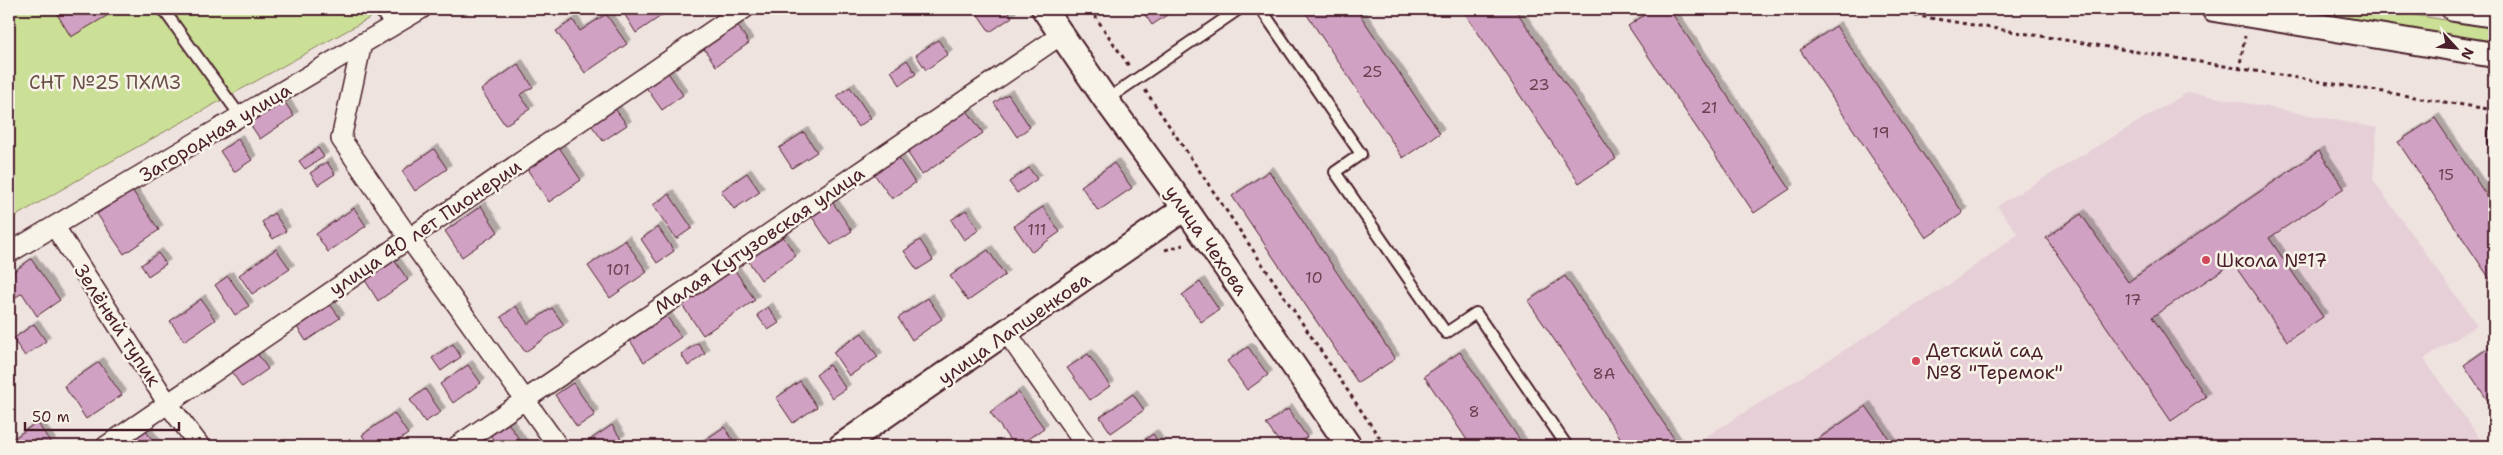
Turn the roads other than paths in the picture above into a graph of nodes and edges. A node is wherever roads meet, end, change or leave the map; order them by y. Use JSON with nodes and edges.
{"nodes":[{"id":1,"x":163,"y":9,"type":"edge"},
{"id":2,"x":379,"y":9,"type":"edge"},
{"id":3,"x":421,"y":9,"type":"edge"},
{"id":4,"x":744,"y":9,"type":"edge"},
{"id":5,"x":1044,"y":9,"type":"edge"},
{"id":6,"x":1049,"y":9,"type":"edge"},
{"id":7,"x":1239,"y":9,"type":"edge"},
{"id":8,"x":1261,"y":9,"type":"edge"},
{"id":9,"x":2214,"y":9,"type":"edge"},
{"id":10,"x":2454,"y":9,"type":"edge"},
{"id":11,"x":2494,"y":15,"type":"edge"},
{"id":12,"x":391,"y":26,"type":"junction"},
{"id":13,"x":1061,"y":35,"type":"junction"},
{"id":14,"x":362,"y":43,"type":"junction"},
{"id":15,"x":2494,"y":55,"type":"edge"},
{"id":16,"x":1106,"y":100,"type":"junction"},
{"id":17,"x":241,"y":116,"type":"junction"},
{"id":18,"x":2494,"y":132,"type":"edge"},
{"id":19,"x":2494,"y":142,"type":"edge"},
{"id":20,"x":1185,"y":208,"type":"junction"},
{"id":21,"x":55,"y":227,"type":"junction"},
{"id":22,"x":409,"y":238,"type":"junction"},
{"id":23,"x":9,"y":253,"type":"edge"},
{"id":24,"x":1007,"y":333,"type":"junction"},
{"id":25,"x":525,"y":399,"type":"junction"},
{"id":26,"x":168,"y":404,"type":"junction"},
{"id":27,"x":106,"y":446,"type":"edge"},
{"id":28,"x":200,"y":446,"type":"edge"},
{"id":29,"x":457,"y":446,"type":"edge"},
{"id":30,"x":558,"y":446,"type":"edge"},
{"id":31,"x":842,"y":446,"type":"edge"},
{"id":32,"x":1086,"y":446,"type":"edge"},
{"id":33,"x":1349,"y":446,"type":"edge"},
{"id":34,"x":1567,"y":446,"type":"edge"}],
"edges":[{"from":1,"to":17,"type":"lane"},
{"from":2,"to":12,"type":"lane"},
{"from":3,"to":12,"type":"street","name":"Загородная улица"},
{"from":4,"to":22,"type":"street","name":"улица 40 лет Пионерии"},
{"from":5,"to":13,"type":"street","name":"улица Чехова"},
{"from":6,"to":13,"type":"street","name":"улица Чехова"},
{"from":7,"to":16,"type":"lane"},
{"from":8,"to":34,"type":"lane"},
{"from":9,"to":15,"type":"street"},
{"from":10,"to":11,"type":"street"},
{"from":12,"to":14,"type":"street","name":"Загородная улица"},
{"from":13,"to":16,"type":"street","name":"улица Чехова"},
{"from":13,"to":25,"type":"street","name":"Малая Кутузовская улица"},
{"from":14,"to":17,"type":"street","name":"Загородная улица"},
{"from":14,"to":22,"type":"street"},
{"from":16,"to":20,"type":"street","name":"улица Чехова"},
{"from":17,"to":21,"type":"street","name":"Загородная улица"},
{"from":18,"to":19,"type":"lane"},
{"from":20,"to":24,"type":"street","name":"улица Лапшенкова"},
{"from":20,"to":33,"type":"street","name":"улица Чехова"},
{"from":21,"to":23,"type":"street","name":"Загородная улица"},
{"from":21,"to":26,"type":"street","name":"Зелёный тупик"},
{"from":22,"to":25,"type":"street"},
{"from":22,"to":26,"type":"street","name":"улица 40 лет Пионерии"},
{"from":24,"to":31,"type":"street","name":"улица Лапшенкова"},
{"from":24,"to":32,"type":"street"},
{"from":25,"to":29,"type":"street","name":"Малая Кутузовская улица"},
{"from":25,"to":30,"type":"street"},
{"from":26,"to":27,"type":"street","name":"улица 40 лет Пионерии"},
{"from":26,"to":28,"type":"street","name":"Зелёный тупик"}]}
